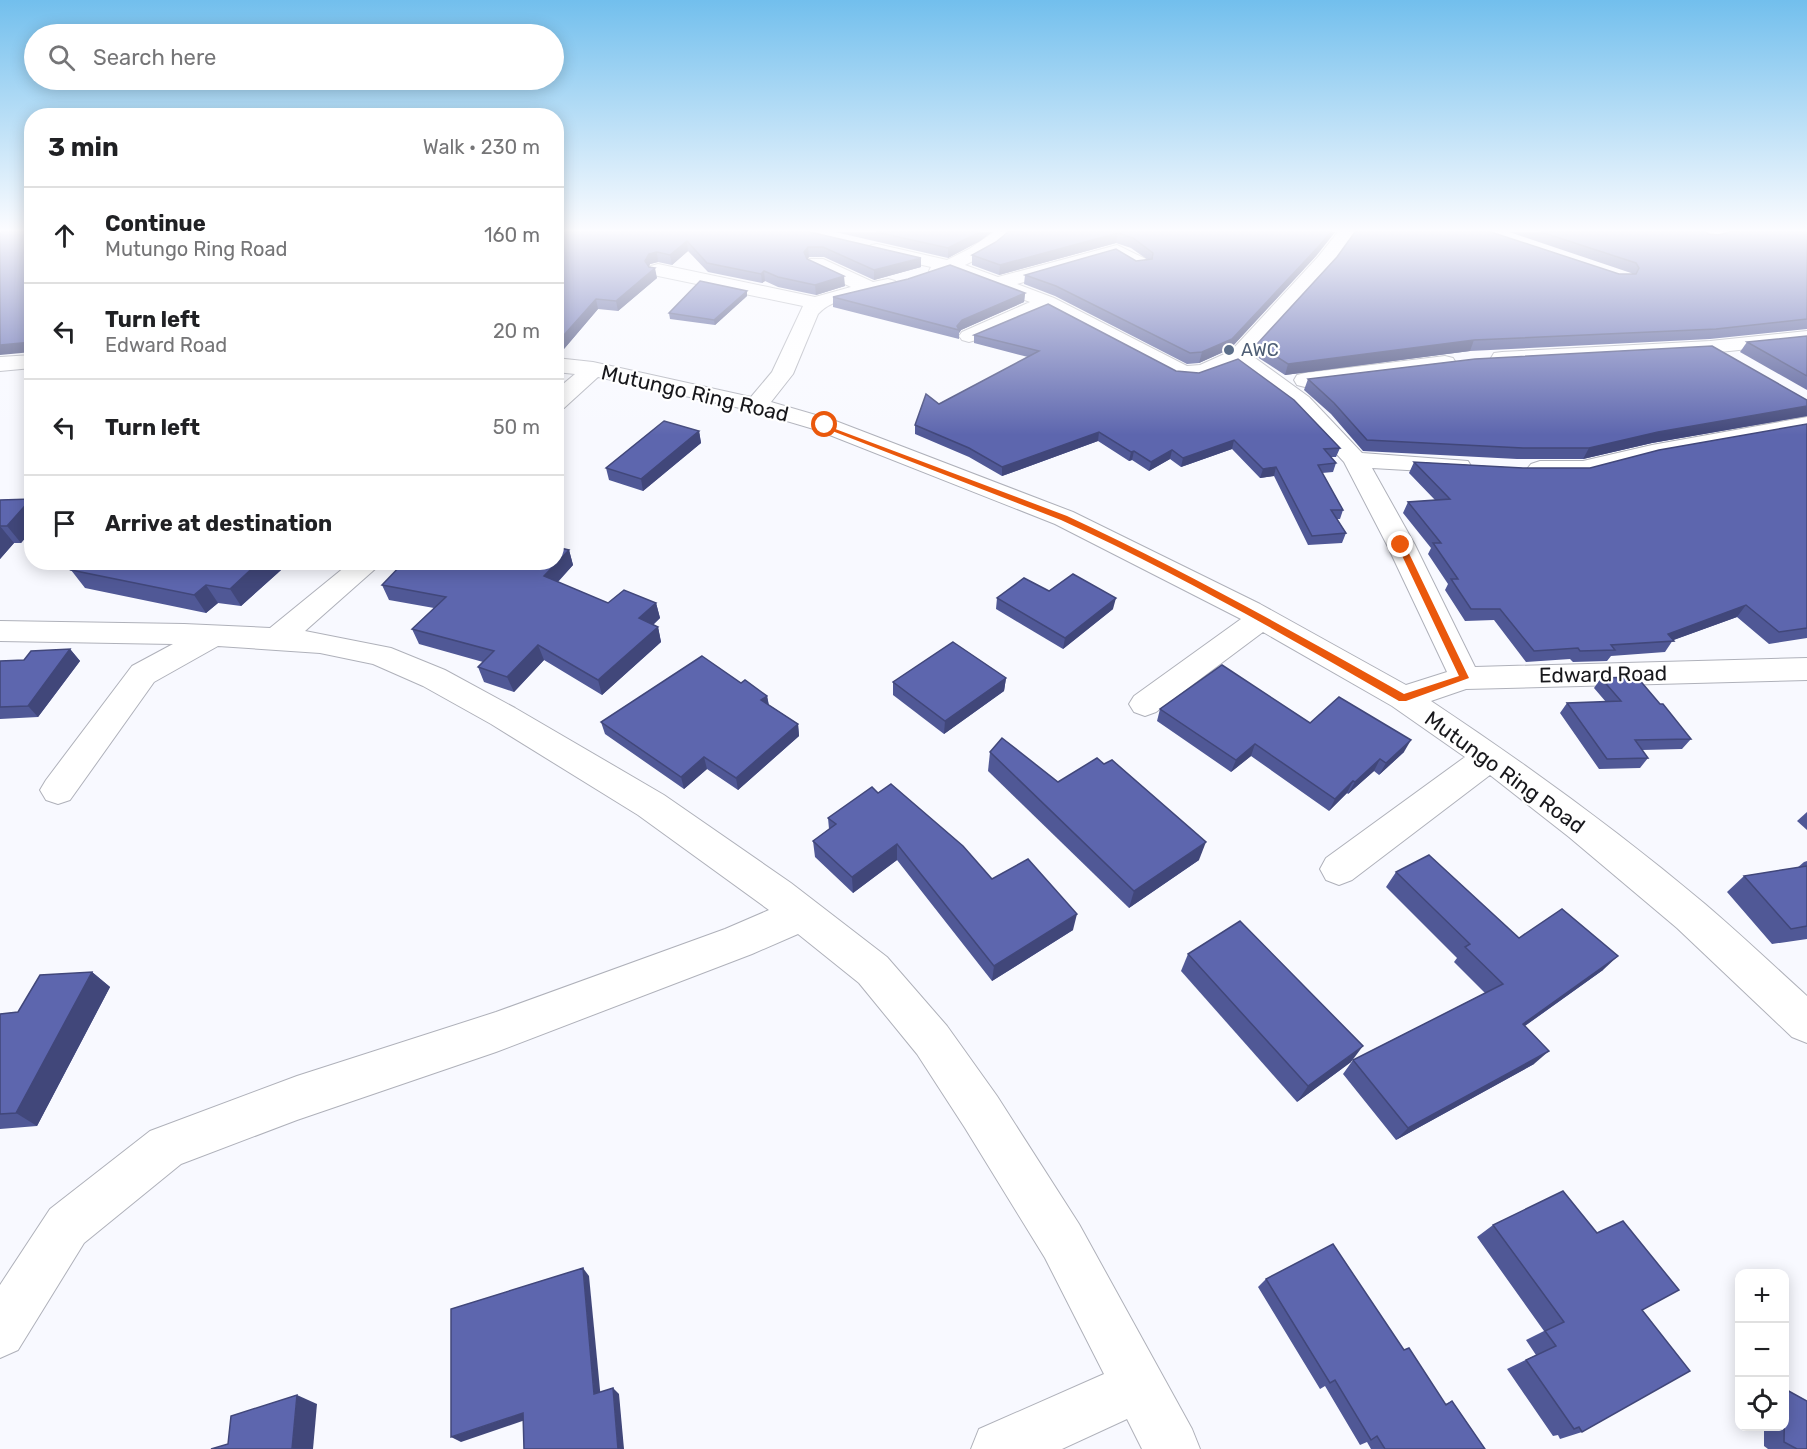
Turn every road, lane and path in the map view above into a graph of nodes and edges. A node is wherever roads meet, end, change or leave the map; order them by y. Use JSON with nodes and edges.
{"nodes":[{"id":1,"x":801,"y":300,"type":"edge"},
{"id":2,"x":824,"y":300,"type":"edge"},
{"id":3,"x":1041,"y":300,"type":"edge"},
{"id":4,"x":1290,"y":300,"type":"edge"},
{"id":5,"x":1047,"y":302,"type":"junction"},
{"id":6,"x":817,"y":303,"type":"junction"},
{"id":7,"x":969,"y":336,"type":"dead end"},
{"id":8,"x":1807,"y":337,"type":"edge"},
{"id":9,"x":1710,"y":347,"type":"junction"},
{"id":10,"x":1239,"y":356,"type":"junction"},
{"id":11,"x":24,"y":362,"type":"edge"},
{"id":12,"x":0,"y":364,"type":"edge"},
{"id":13,"x":1740,"y":364,"type":"edge"},
{"id":14,"x":564,"y":366,"type":"edge"},
{"id":15,"x":593,"y":369,"type":"junction"},
{"id":16,"x":1280,"y":384,"type":"junction"},
{"id":17,"x":564,"y":396,"type":"edge"},
{"id":18,"x":756,"y":405,"type":"junction"},
{"id":19,"x":1807,"y":424,"type":"edge"},
{"id":20,"x":1355,"y":460,"type":"junction"},
{"id":21,"x":1483,"y":467,"type":"edge"},
{"id":22,"x":1517,"y":469,"type":"edge"},
{"id":23,"x":359,"y":570,"type":"edge"},
{"id":24,"x":1262,"y":618,"type":"junction"},
{"id":25,"x":0,"y":631,"type":"edge"},
{"id":26,"x":212,"y":636,"type":"junction"},
{"id":27,"x":277,"y":639,"type":"junction"},
{"id":28,"x":1807,"y":669,"type":"edge"},
{"id":29,"x":1464,"y":678,"type":"junction"},
{"id":30,"x":1403,"y":698,"type":"junction"},
{"id":31,"x":1145,"y":704,"type":"dead end"},
{"id":32,"x":1490,"y":757,"type":"junction"},
{"id":33,"x":58,"y":790,"type":"dead end"},
{"id":34,"x":1339,"y":869,"type":"dead end"},
{"id":35,"x":801,"y":914,"type":"junction"},
{"id":36,"x":1802,"y":1012,"type":"edge"},
{"id":37,"x":0,"y":1332,"type":"edge"},
{"id":38,"x":1139,"y":1386,"type":"junction"},
{"id":39,"x":999,"y":1449,"type":"edge"},
{"id":40,"x":1172,"y":1449,"type":"edge"}],
"edges":[{"from":1,"to":6,"type":"street"},
{"from":2,"to":6,"type":"street"},
{"from":3,"to":5,"type":"street"},
{"from":4,"to":10,"type":"street"},
{"from":5,"to":7,"type":"street"},
{"from":5,"to":10,"type":"street"},
{"from":6,"to":18,"type":"street"},
{"from":8,"to":9,"type":"street"},
{"from":9,"to":13,"type":"street"},
{"from":9,"to":16,"type":"street"},
{"from":10,"to":16,"type":"street"},
{"from":11,"to":12,"type":"street"},
{"from":14,"to":15,"type":"street","name":"Mutungo Ring Road"},
{"from":15,"to":17,"type":"street"},
{"from":15,"to":18,"type":"street","name":"Mutungo Ring Road"},
{"from":16,"to":20,"type":"street"},
{"from":18,"to":24,"type":"street","name":"Mutungo Ring Road"},
{"from":19,"to":22,"type":"street"},
{"from":20,"to":21,"type":"street"},
{"from":20,"to":29,"type":"street"},
{"from":23,"to":27,"type":"street"},
{"from":24,"to":30,"type":"street","name":"Mutungo Ring Road"},
{"from":24,"to":31,"type":"street"},
{"from":25,"to":26,"type":"street"},
{"from":26,"to":27,"type":"street"},
{"from":26,"to":33,"type":"street"},
{"from":27,"to":35,"type":"street"},
{"from":28,"to":29,"type":"street","name":"Edward Road"},
{"from":29,"to":30,"type":"street","name":"Edward Road"},
{"from":30,"to":32,"type":"street","name":"Mutungo Ring Road"},
{"from":32,"to":34,"type":"street"},
{"from":32,"to":36,"type":"street","name":"Mutungo Ring Road"},
{"from":35,"to":37,"type":"street"},
{"from":35,"to":38,"type":"street"},
{"from":38,"to":39,"type":"street"},
{"from":38,"to":40,"type":"street"}]}
